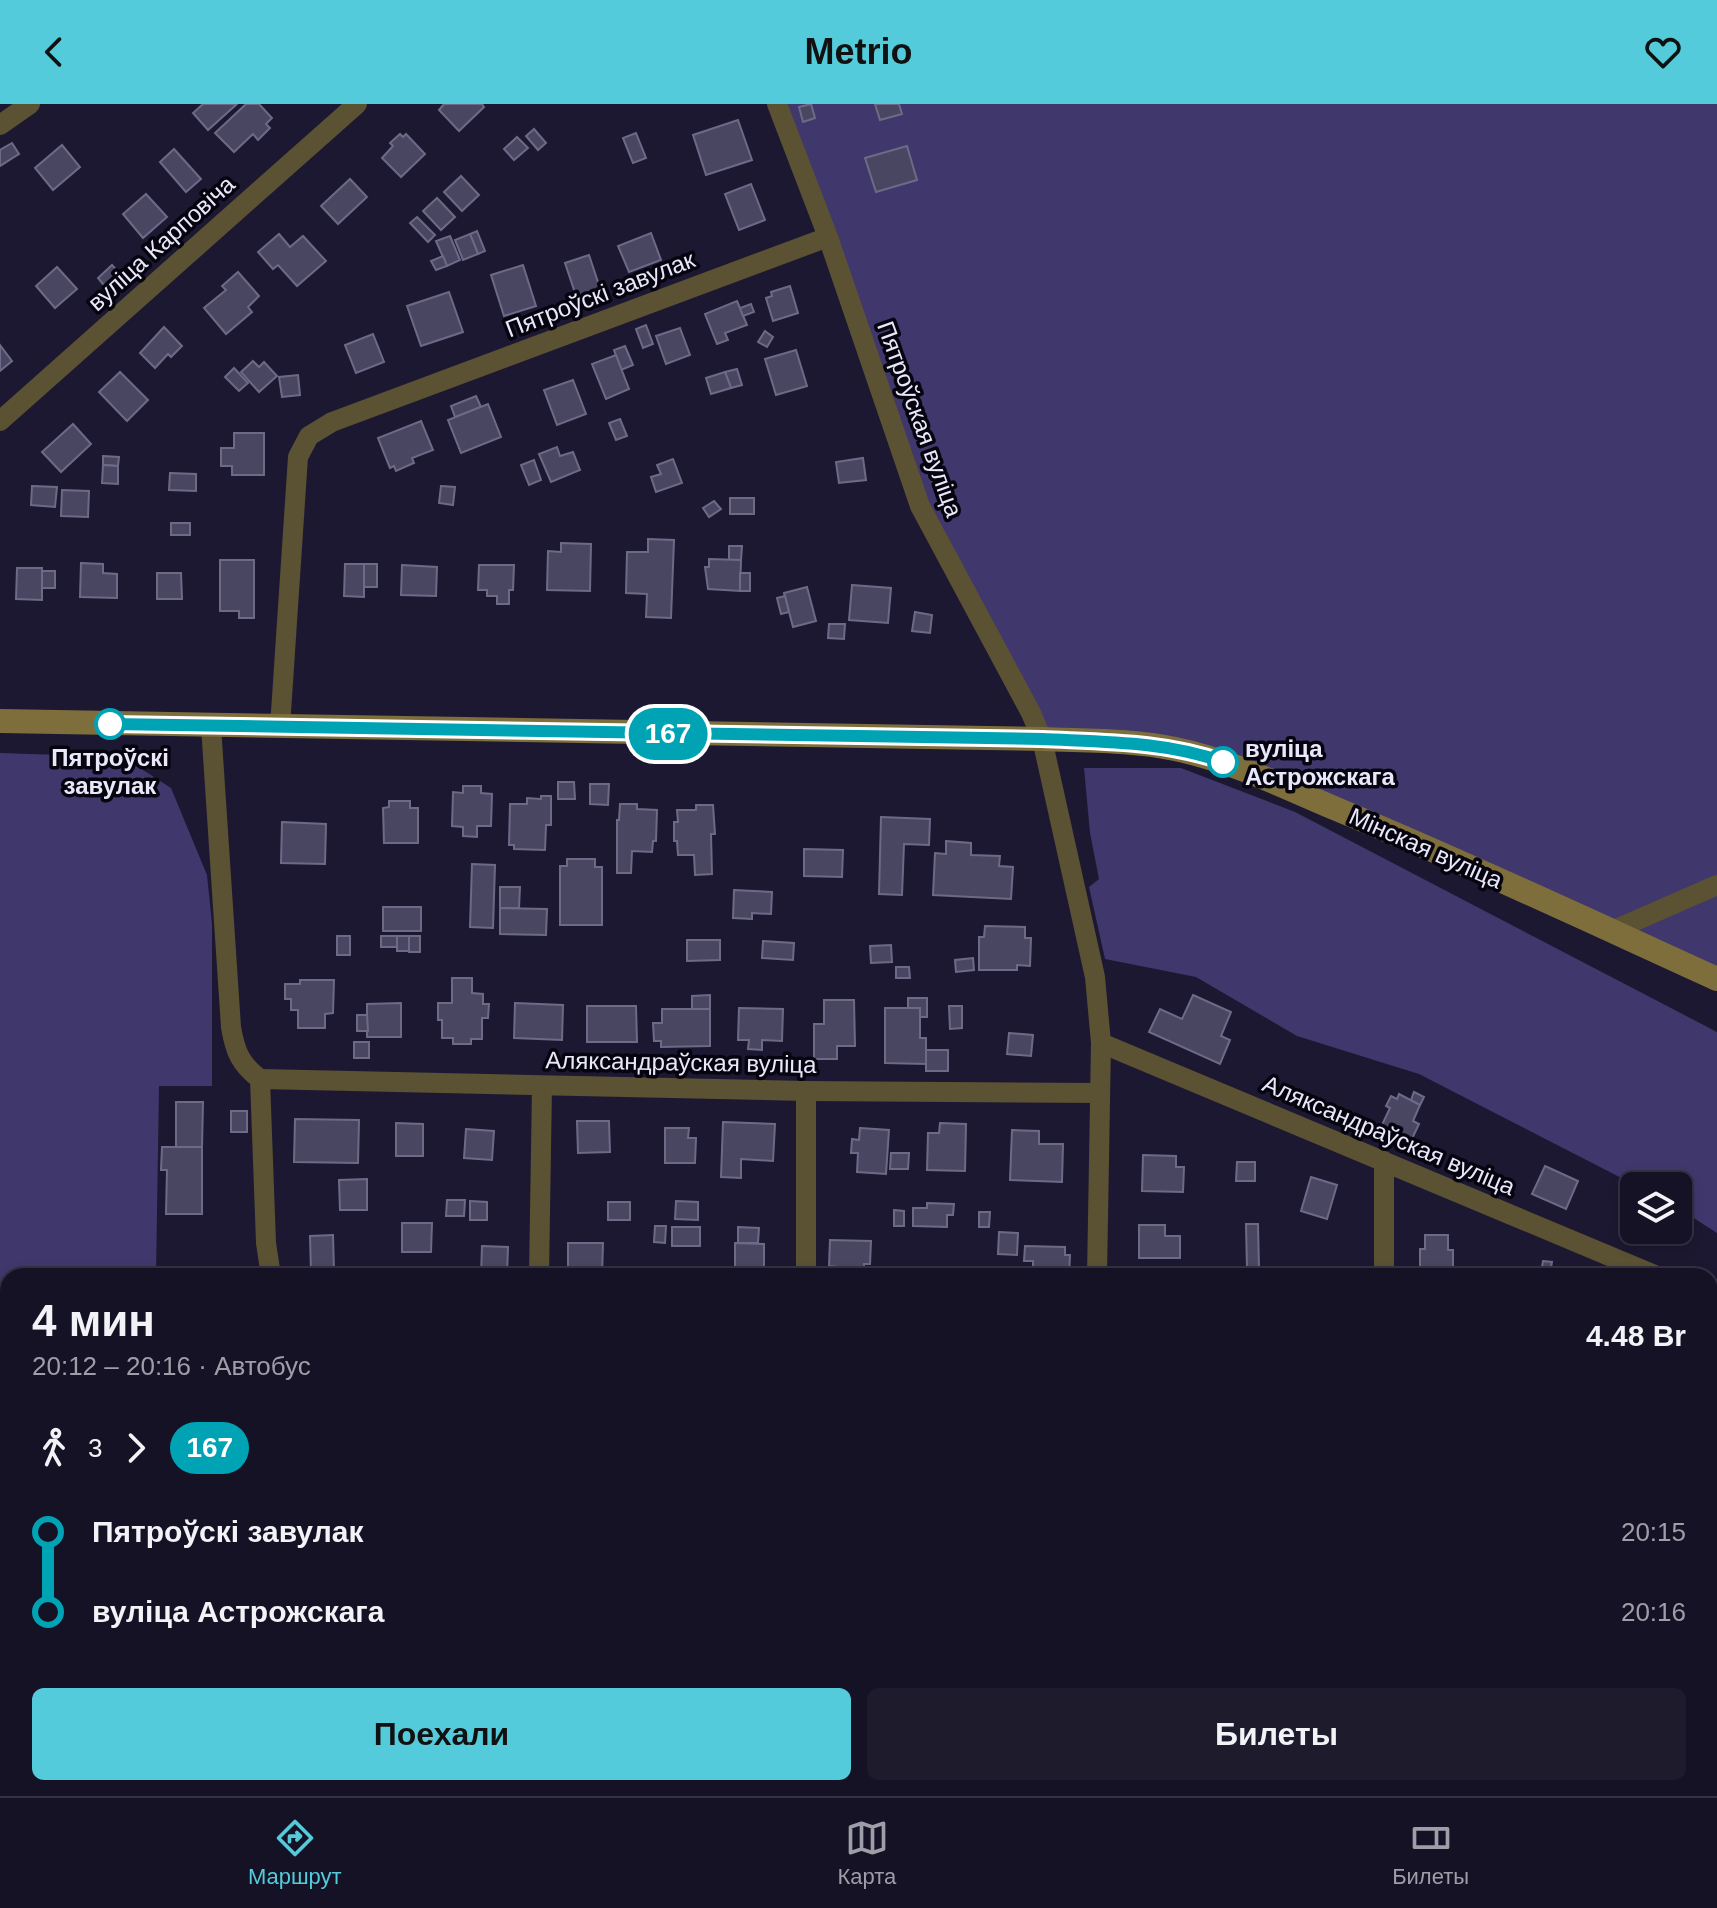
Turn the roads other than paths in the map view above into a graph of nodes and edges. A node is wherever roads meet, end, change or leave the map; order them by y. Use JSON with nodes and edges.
{"nodes":[{"id":1,"x":30,"y":104,"type":"edge"},
{"id":2,"x":357,"y":104,"type":"edge"},
{"id":3,"x":777,"y":104,"type":"edge"},
{"id":4,"x":0,"y":125,"type":"edge"},
{"id":5,"x":828,"y":237,"type":"junction"},
{"id":6,"x":0,"y":421,"type":"edge"},
{"id":7,"x":12,"y":722,"type":"edge"},
{"id":8,"x":211,"y":726,"type":"junction"},
{"id":9,"x":280,"y":727,"type":"junction"},
{"id":10,"x":1042,"y":739,"type":"junction"},
{"id":11,"x":1717,"y":885,"type":"edge"},
{"id":12,"x":1612,"y":931,"type":"junction"},
{"id":13,"x":1717,"y":979,"type":"edge"},
{"id":14,"x":1101,"y":1043,"type":"junction"},
{"id":15,"x":260,"y":1079,"type":"junction"},
{"id":16,"x":542,"y":1086,"type":"junction"},
{"id":17,"x":806,"y":1091,"type":"junction"},
{"id":18,"x":1100,"y":1093,"type":"junction"},
{"id":19,"x":1384,"y":1161,"type":"junction"},
{"id":20,"x":270,"y":1268,"type":"edge"},
{"id":21,"x":539,"y":1268,"type":"edge"},
{"id":22,"x":806,"y":1268,"type":"edge"},
{"id":23,"x":1097,"y":1268,"type":"edge"},
{"id":24,"x":1384,"y":1268,"type":"edge"},
{"id":25,"x":1638,"y":1268,"type":"edge"}],
"edges":[{"from":1,"to":4,"type":"street"},
{"from":2,"to":6,"type":"street","name":"вуліца Карповіча"},
{"from":3,"to":5,"type":"street","name":"Пятроўская вуліца"},
{"from":5,"to":9,"type":"street","name":"Пятроўскі завулак"},
{"from":5,"to":10,"type":"street","name":"Пятроўская вуліца"},
{"from":7,"to":8,"type":"main road","name":"Мінская вуліца"},
{"from":8,"to":9,"type":"main road","name":"Мінская вуліца"},
{"from":8,"to":15,"type":"street"},
{"from":9,"to":10,"type":"main road","name":"Мінская вуліца"},
{"from":10,"to":12,"type":"main road","name":"Мінская вуліца"},
{"from":10,"to":14,"type":"street","name":"Пятроўская вуліца"},
{"from":11,"to":12,"type":"street"},
{"from":12,"to":13,"type":"main road","name":"Мінская вуліца"},
{"from":14,"to":18,"type":"street","name":"Пятроўская вуліца"},
{"from":14,"to":19,"type":"street","name":"Аляксандраўская вуліца"},
{"from":15,"to":16,"type":"street","name":"Аляксандраўская вуліца"},
{"from":15,"to":20,"type":"street"},
{"from":16,"to":17,"type":"street","name":"Аляксандраўская вуліца"},
{"from":16,"to":21,"type":"street"},
{"from":17,"to":18,"type":"street","name":"Аляксандраўская вуліца"},
{"from":17,"to":22,"type":"street"},
{"from":18,"to":23,"type":"street","name":"Пятроўская вуліца"},
{"from":19,"to":24,"type":"street"},
{"from":19,"to":25,"type":"street","name":"Аляксандраўская вуліца"}]}
